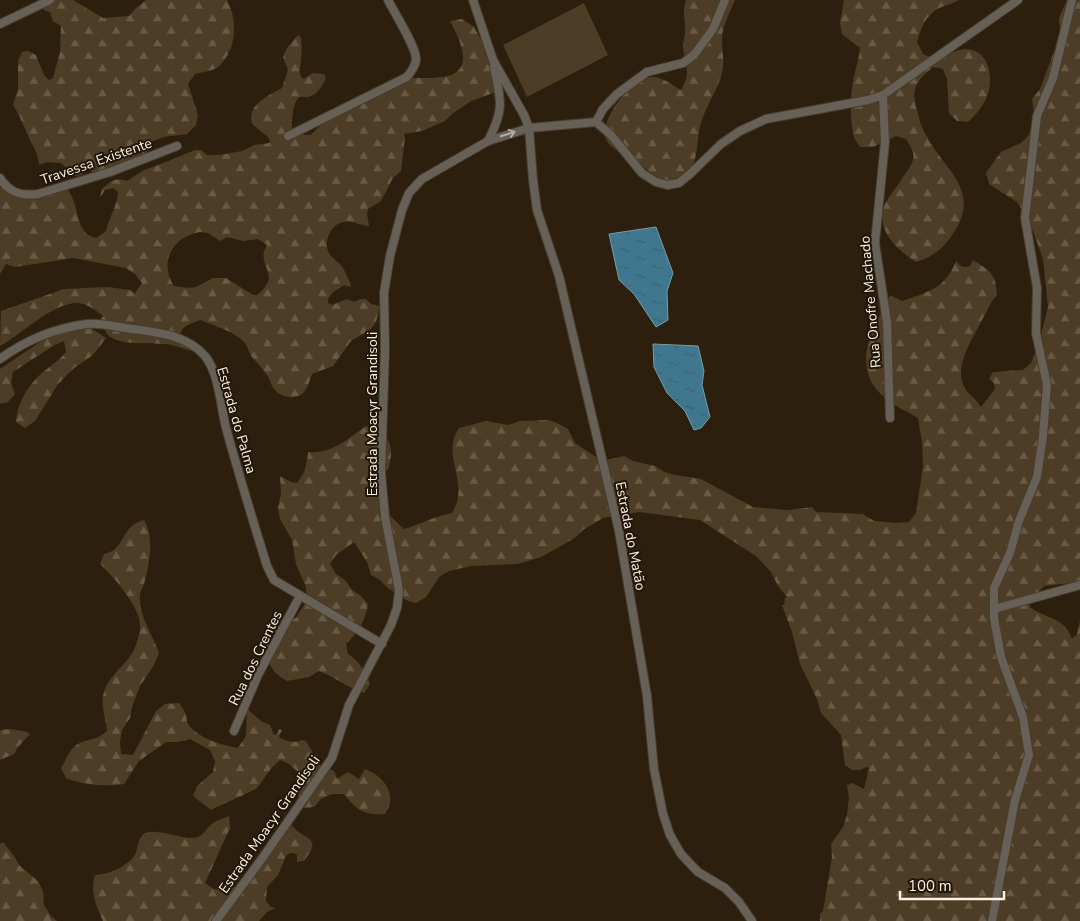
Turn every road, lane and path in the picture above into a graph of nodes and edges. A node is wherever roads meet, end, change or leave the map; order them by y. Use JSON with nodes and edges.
{"nodes":[{"id":1,"x":50,"y":0,"type":"edge"},
{"id":2,"x":388,"y":0,"type":"edge"},
{"id":3,"x":473,"y":0,"type":"edge"},
{"id":4,"x":725,"y":0,"type":"edge"},
{"id":5,"x":1018,"y":0,"type":"edge"},
{"id":6,"x":1072,"y":0,"type":"edge"},
{"id":7,"x":0,"y":24,"type":"edge"},
{"id":8,"x":493,"y":60,"type":"junction"},
{"id":9,"x":882,"y":95,"type":"junction"},
{"id":10,"x":516,"y":101,"type":"junction"},
{"id":11,"x":501,"y":106,"type":"junction"},
{"id":12,"x":596,"y":122,"type":"junction"},
{"id":13,"x":529,"y":128,"type":"junction"},
{"id":14,"x":288,"y":136,"type":"dead end"},
{"id":15,"x":488,"y":141,"type":"junction"},
{"id":16,"x":177,"y":146,"type":"dead end"},
{"id":17,"x":0,"y":178,"type":"edge"},
{"id":18,"x":0,"y":358,"type":"edge"},
{"id":19,"x":890,"y":418,"type":"dead end"},
{"id":20,"x":1080,"y":585,"type":"edge"},
{"id":21,"x":300,"y":596,"type":"junction"},
{"id":22,"x":994,"y":609,"type":"junction"},
{"id":23,"x":382,"y":644,"type":"junction"},
{"id":24,"x":234,"y":731,"type":"dead end"},
{"id":25,"x":216,"y":921,"type":"edge"},
{"id":26,"x":752,"y":921,"type":"edge"},
{"id":27,"x":992,"y":921,"type":"edge"}],
"edges":[{"from":1,"to":7,"type":"street"},
{"from":2,"to":14,"type":"street"},
{"from":3,"to":8,"type":"street"},
{"from":4,"to":12,"type":"street"},
{"from":5,"to":9,"type":"street"},
{"from":6,"to":22,"type":"street"},
{"from":8,"to":10,"type":"street"},
{"from":8,"to":11,"type":"street"},
{"from":9,"to":12,"type":"street"},
{"from":9,"to":19,"type":"street","name":"Rua Onofre Machado"},
{"from":10,"to":11,"type":"street"},
{"from":10,"to":13,"type":"street"},
{"from":11,"to":15,"type":"street"},
{"from":12,"to":13,"type":"street"},
{"from":15,"to":13,"type":"street","name":"Estrada Moacyr Grandisoli","one_way":true},
{"from":13,"to":26,"type":"street","name":"Estrada do Matão"},
{"from":15,"to":23,"type":"street","name":"Estrada Moacyr Grandisoli"},
{"from":16,"to":17,"type":"street","name":"Travessa Existente"},
{"from":18,"to":21,"type":"street","name":"Estrada do Palma"},
{"from":20,"to":22,"type":"street"},
{"from":21,"to":23,"type":"street","name":"Estrada do Palma"},
{"from":21,"to":24,"type":"street","name":"Rua dos Crentes"},
{"from":22,"to":27,"type":"street"},
{"from":23,"to":25,"type":"street","name":"Estrada Moacyr Grandisoli"}]}
